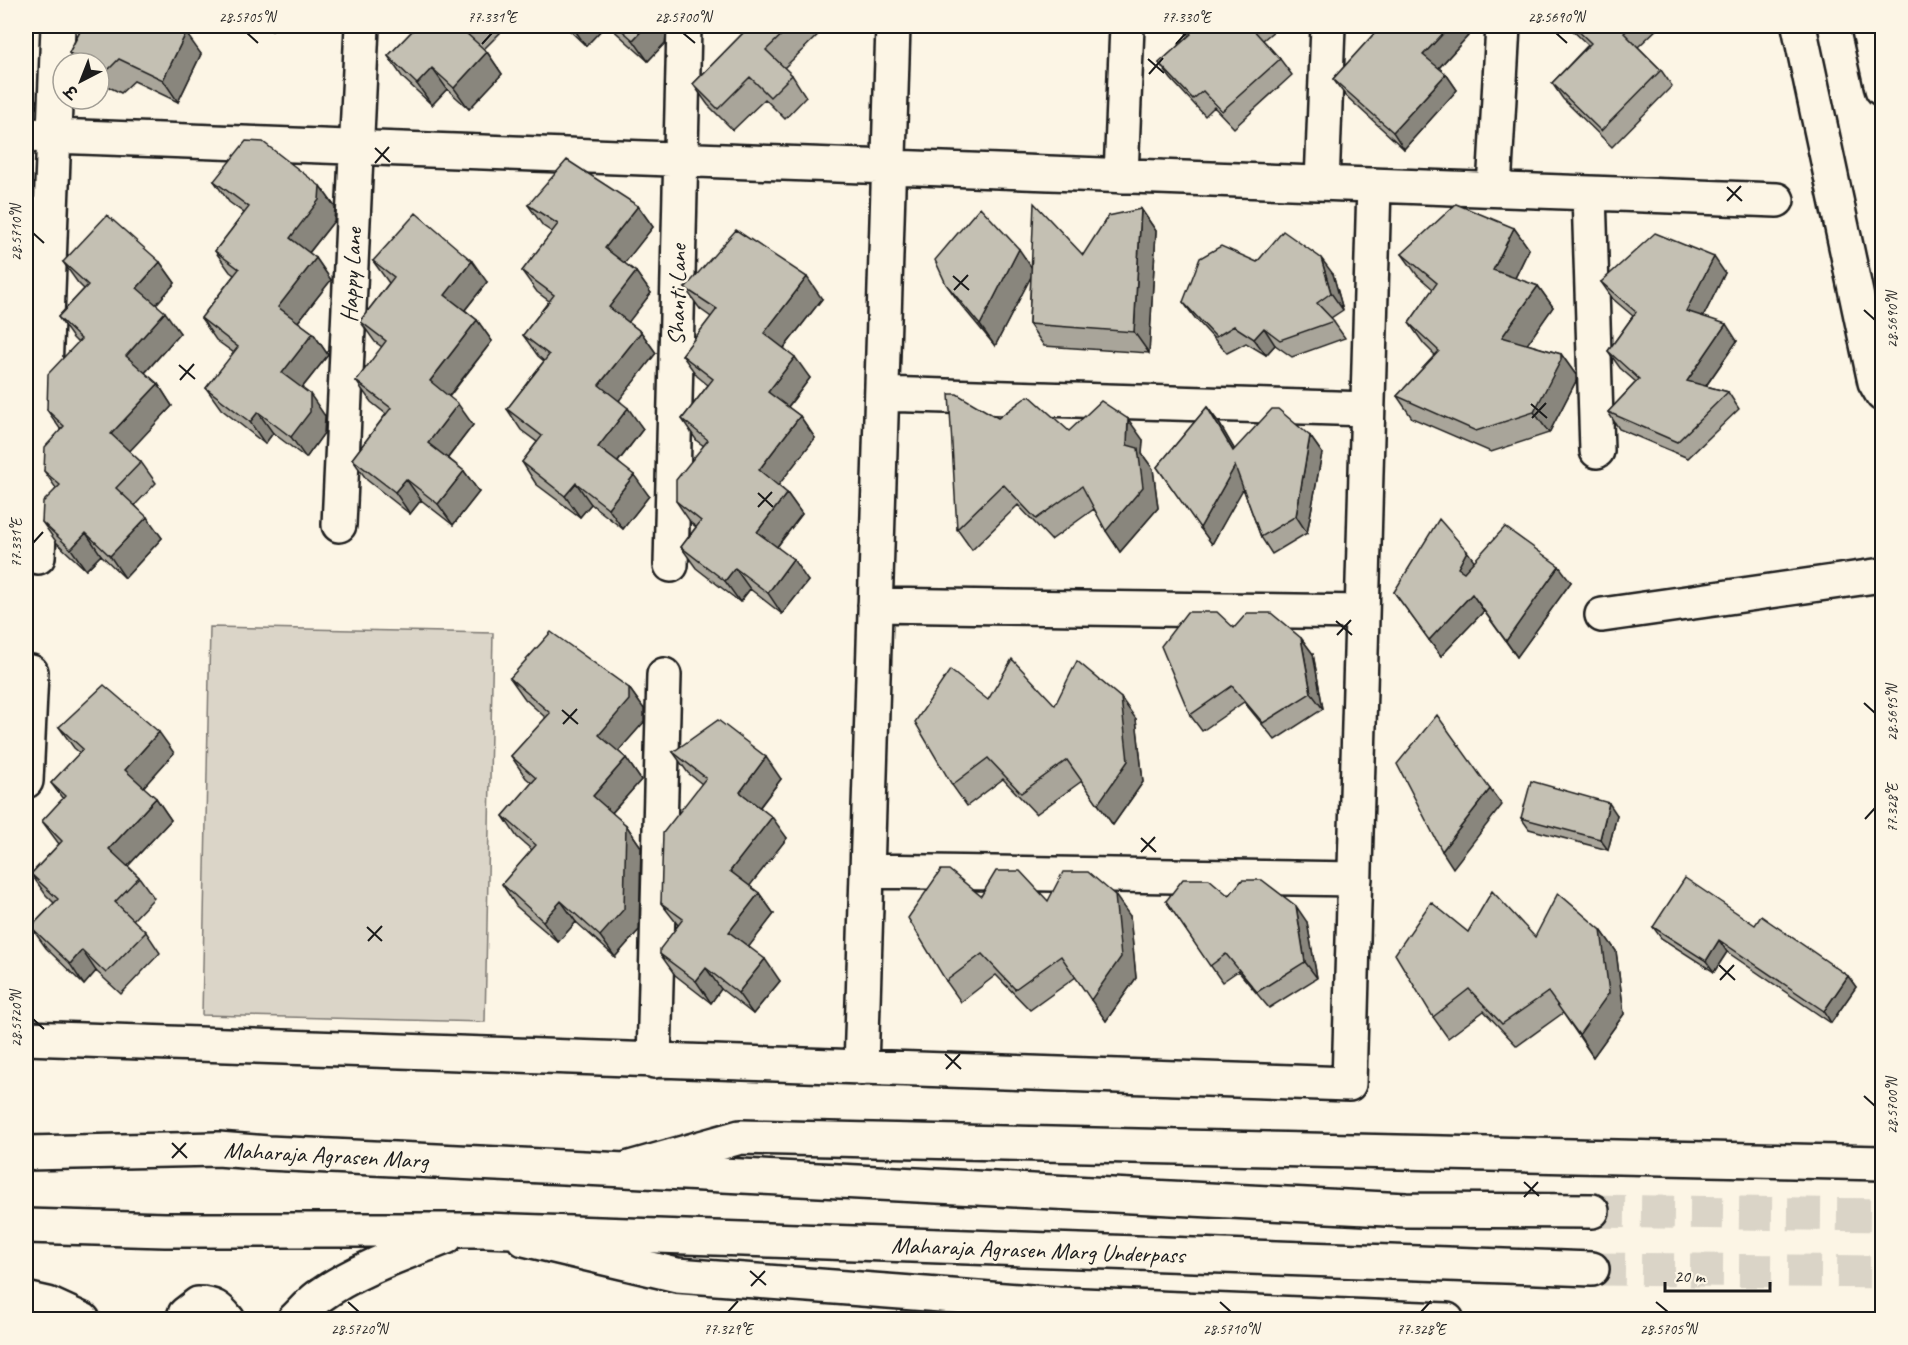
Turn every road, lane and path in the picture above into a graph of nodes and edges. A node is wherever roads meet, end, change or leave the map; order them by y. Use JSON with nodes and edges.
{"nodes":[{"id":1,"x":58,"y":26,"type":"edge"},
{"id":2,"x":362,"y":26,"type":"edge"},
{"id":3,"x":684,"y":26,"type":"edge"},
{"id":4,"x":893,"y":26,"type":"edge"},
{"id":5,"x":1127,"y":26,"type":"edge"},
{"id":6,"x":1328,"y":26,"type":"edge"},
{"id":7,"x":1503,"y":26,"type":"edge"},
{"id":8,"x":1800,"y":26,"type":"edge"},
{"id":9,"x":1868,"y":26,"type":"edge"},
{"id":10,"x":1882,"y":89,"type":"edge"},
{"id":11,"x":39,"y":135,"type":"edge"},
{"id":12,"x":357,"y":147,"type":"junction"},
{"id":13,"x":681,"y":159,"type":"junction"},
{"id":14,"x":889,"y":167,"type":"junction"},
{"id":15,"x":1121,"y":176,"type":"junction"},
{"id":16,"x":1322,"y":183,"type":"junction"},
{"id":17,"x":1374,"y":185,"type":"junction"},
{"id":18,"x":1494,"y":189,"type":"junction"},
{"id":19,"x":1589,"y":193,"type":"junction"},
{"id":20,"x":1777,"y":201,"type":"dead end"},
{"id":21,"x":882,"y":394,"type":"junction"},
{"id":22,"x":1882,"y":394,"type":"edge"},
{"id":23,"x":1368,"y":409,"type":"junction"},
{"id":24,"x":1597,"y":452,"type":"dead end"},
{"id":25,"x":339,"y":525,"type":"dead end"},
{"id":26,"x":38,"y":557,"type":"dead end"},
{"id":27,"x":671,"y":565,"type":"dead end"},
{"id":28,"x":1882,"y":575,"type":"edge"},
{"id":29,"x":875,"y":605,"type":"junction"},
{"id":30,"x":1362,"y":612,"type":"junction"},
{"id":31,"x":1602,"y":615,"type":"dead end"},
{"id":32,"x":31,"y":672,"type":"dead end"},
{"id":33,"x":664,"y":675,"type":"dead end"},
{"id":34,"x":26,"y":781,"type":"edge"},
{"id":35,"x":867,"y":871,"type":"junction"},
{"id":36,"x":1355,"y":879,"type":"junction"},
{"id":37,"x":26,"y":1038,"type":"edge"},
{"id":38,"x":654,"y":1060,"type":"junction"},
{"id":39,"x":861,"y":1068,"type":"junction"},
{"id":40,"x":26,"y":1153,"type":"edge"},
{"id":41,"x":1882,"y":1163,"type":"edge"},
{"id":42,"x":626,"y":1170,"type":"junction"},
{"id":43,"x":1592,"y":1211,"type":"tunnel mouth"},
{"id":44,"x":26,"y":1226,"type":"edge"},
{"id":45,"x":475,"y":1230,"type":"junction"},
{"id":46,"x":1592,"y":1269,"type":"tunnel mouth"},
{"id":47,"x":26,"y":1299,"type":"edge"},
{"id":48,"x":1057,"y":1312,"type":"edge"},
{"id":49,"x":83,"y":1320,"type":"edge"},
{"id":50,"x":183,"y":1320,"type":"edge"},
{"id":51,"x":228,"y":1320,"type":"edge"},
{"id":52,"x":294,"y":1320,"type":"edge"},
{"id":53,"x":1447,"y":1320,"type":"edge"}],
"edges":[{"from":1,"to":11,"type":"street"},
{"from":2,"to":12,"type":"street","name":"Happy Lane"},
{"from":3,"to":13,"type":"street","name":"Shanti Lane"},
{"from":4,"to":14,"type":"street"},
{"from":5,"to":15,"type":"street"},
{"from":6,"to":16,"type":"street"},
{"from":7,"to":18,"type":"street"},
{"from":8,"to":22,"type":"street"},
{"from":9,"to":10,"type":"street"},
{"from":11,"to":12,"type":"street"},
{"from":11,"to":26,"type":"street"},
{"from":12,"to":13,"type":"street"},
{"from":12,"to":25,"type":"street","name":"Happy Lane"},
{"from":13,"to":14,"type":"street"},
{"from":13,"to":27,"type":"street","name":"Shanti Lane"},
{"from":14,"to":15,"type":"street"},
{"from":14,"to":21,"type":"street"},
{"from":15,"to":16,"type":"street"},
{"from":16,"to":17,"type":"street"},
{"from":17,"to":18,"type":"street"},
{"from":17,"to":23,"type":"street"},
{"from":18,"to":19,"type":"street"},
{"from":19,"to":20,"type":"street"},
{"from":19,"to":24,"type":"street"},
{"from":21,"to":23,"type":"street"},
{"from":21,"to":29,"type":"street"},
{"from":23,"to":30,"type":"street"},
{"from":28,"to":31,"type":"street"},
{"from":29,"to":30,"type":"street"},
{"from":29,"to":35,"type":"street"},
{"from":30,"to":36,"type":"street"},
{"from":32,"to":34,"type":"street"},
{"from":33,"to":38,"type":"street"},
{"from":35,"to":36,"type":"street"},
{"from":35,"to":39,"type":"street"},
{"from":36,"to":39,"type":"street"},
{"from":37,"to":38,"type":"street"},
{"from":38,"to":39,"type":"street"},
{"from":40,"to":42,"type":"street","name":"Maharaja Agrasen Marg"},
{"from":41,"to":42,"type":"street"},
{"from":42,"to":43,"type":"street"},
{"from":44,"to":45,"type":"street"},
{"from":45,"to":46,"type":"street","name":"Maharaja Agrasen Marg Underpass"},
{"from":45,"to":48,"type":"street"},
{"from":45,"to":52,"type":"street"},
{"from":47,"to":49,"type":"street"},
{"from":48,"to":53,"type":"street"},
{"from":50,"to":51,"type":"street"}]}
